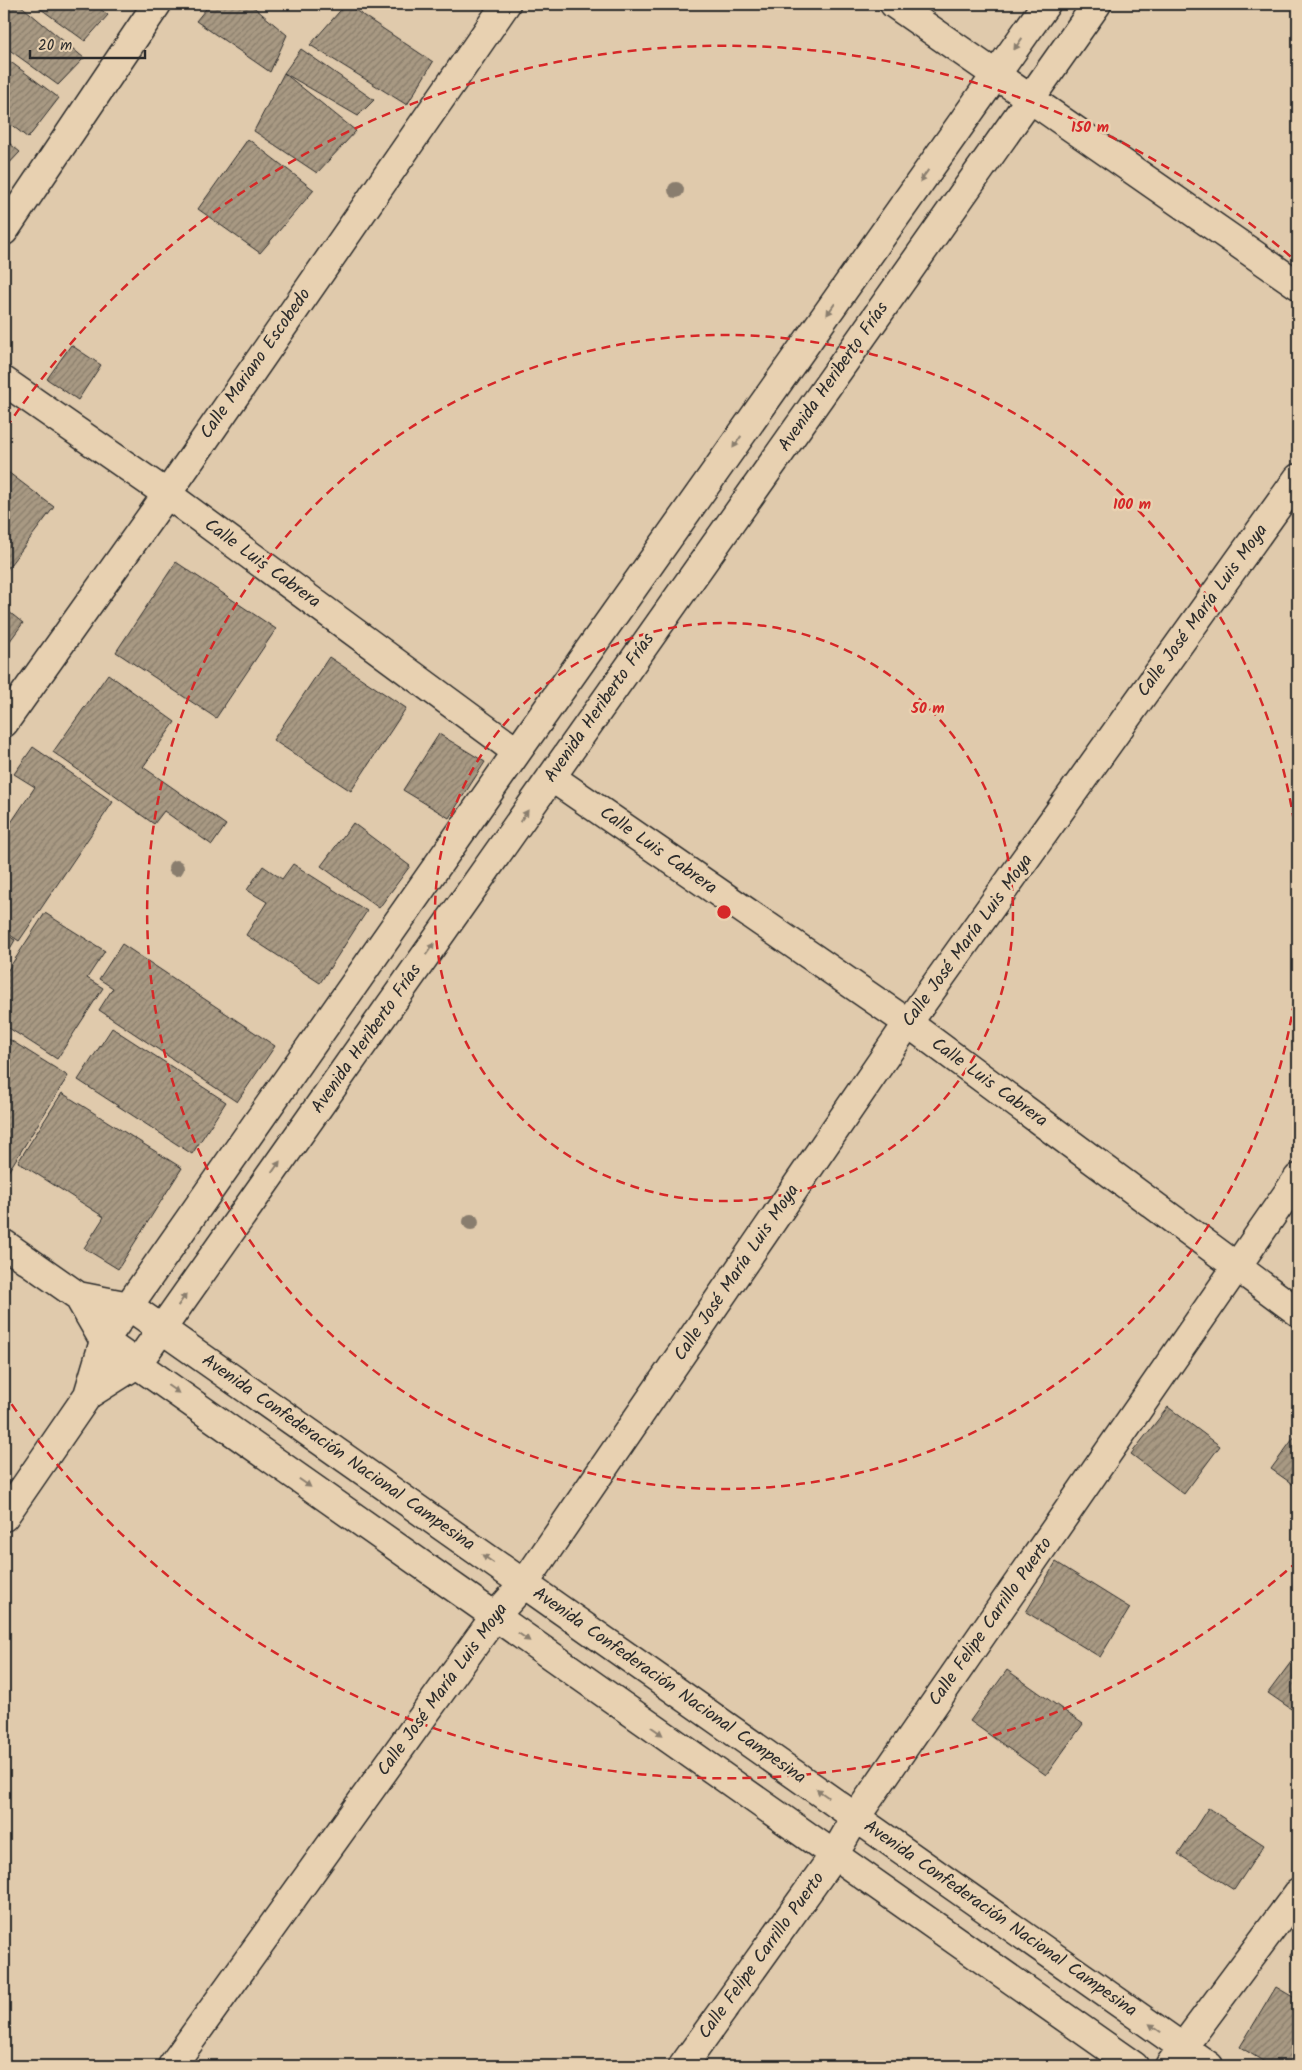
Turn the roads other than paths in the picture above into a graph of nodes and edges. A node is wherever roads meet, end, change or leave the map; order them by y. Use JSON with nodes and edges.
{"nodes":[{"id":1,"x":157,"y":4,"type":"edge"},
{"id":2,"x":506,"y":4,"type":"edge"},
{"id":3,"x":894,"y":4,"type":"edge"},
{"id":4,"x":1046,"y":4,"type":"edge"},
{"id":5,"x":1097,"y":4,"type":"edge"},
{"id":6,"x":996,"y":75,"type":"junction"},
{"id":7,"x":1029,"y":100,"type":"junction"},
{"id":8,"x":4,"y":231,"type":"edge"},
{"id":9,"x":1298,"y":285,"type":"edge"},
{"id":10,"x":4,"y":380,"type":"edge"},
{"id":11,"x":1298,"y":478,"type":"edge"},
{"id":12,"x":167,"y":494,"type":"junction"},
{"id":13,"x":4,"y":723,"type":"edge"},
{"id":14,"x":517,"y":752,"type":"junction"},
{"id":15,"x":551,"y":777,"type":"junction"},
{"id":16,"x":908,"y":1023,"type":"junction"},
{"id":17,"x":1298,"y":1178,"type":"edge"},
{"id":18,"x":4,"y":1244,"type":"edge"},
{"id":19,"x":1237,"y":1266,"type":"junction"},
{"id":20,"x":78,"y":1296,"type":"junction"},
{"id":21,"x":129,"y":1306,"type":"junction"},
{"id":22,"x":1298,"y":1312,"type":"edge"},
{"id":23,"x":162,"y":1329,"type":"junction"},
{"id":24,"x":104,"y":1341,"type":"junction"},
{"id":25,"x":137,"y":1364,"type":"junction"},
{"id":26,"x":88,"y":1396,"type":"junction"},
{"id":27,"x":4,"y":1517,"type":"edge"},
{"id":28,"x":524,"y":1584,"type":"junction"},
{"id":29,"x":495,"y":1616,"type":"junction"},
{"id":30,"x":856,"y":1817,"type":"junction"},
{"id":31,"x":834,"y":1855,"type":"junction"},
{"id":32,"x":1298,"y":1893,"type":"edge"},
{"id":33,"x":1175,"y":2057,"type":"edge"},
{"id":34,"x":172,"y":2066,"type":"edge"},
{"id":35,"x":683,"y":2066,"type":"edge"},
{"id":36,"x":1134,"y":2066,"type":"edge"},
{"id":37,"x":1209,"y":2066,"type":"edge"}],
"edges":[{"from":1,"to":8,"type":"street"},
{"from":2,"to":12,"type":"street","name":"Calle Mariano Escobedo"},
{"from":3,"to":6,"type":"street"},
{"from":4,"to":6,"type":"street","name":"Avenida Heriberto Frías","one_way":true},
{"from":5,"to":7,"type":"street","name":"Avenida Heriberto Frías"},
{"from":6,"to":7,"type":"street"},
{"from":6,"to":14,"type":"street","name":"Avenida Heriberto Frías","one_way":true},
{"from":7,"to":9,"type":"street"},
{"from":7,"to":15,"type":"street","name":"Avenida Heriberto Frías"},
{"from":10,"to":12,"type":"street","name":"Calle Luis Cabrera"},
{"from":11,"to":16,"type":"street","name":"Calle José María Luis Moya"},
{"from":12,"to":13,"type":"street","name":"Calle Mariano Escobedo"},
{"from":12,"to":14,"type":"street","name":"Calle Luis Cabrera"},
{"from":14,"to":21,"type":"street","name":"Avenida Heriberto Frías"},
{"from":15,"to":16,"type":"street","name":"Calle Luis Cabrera"},
{"from":23,"to":15,"type":"street","name":"Avenida Heriberto Frías","one_way":true},
{"from":16,"to":19,"type":"street","name":"Calle Luis Cabrera"},
{"from":16,"to":28,"type":"street","name":"Calle José María Luis Moya"},
{"from":17,"to":19,"type":"street","name":"Calle Felipe Carrillo Puerto"},
{"from":18,"to":20,"type":"street"},
{"from":19,"to":22,"type":"street","name":"Calle Luis Cabrera"},
{"from":19,"to":30,"type":"street","name":"Calle Felipe Carrillo Puerto"},
{"from":20,"to":21,"type":"street"},
{"from":20,"to":24,"type":"street"},
{"from":21,"to":23,"type":"street","name":"Avenida Confederación Nacional Campesina"},
{"from":21,"to":24,"type":"street","name":"Avenida Heriberto Frías"},
{"from":23,"to":25,"type":"street","name":"Avenida Heriberto Frías"},
{"from":28,"to":23,"type":"street","name":"Avenida Confederación Nacional Campesina","one_way":true},
{"from":24,"to":25,"type":"street"},
{"from":24,"to":26,"type":"street","name":"Avenida Heriberto Frías"},
{"from":25,"to":26,"type":"street","name":"Avenida Heriberto Frías"},
{"from":25,"to":29,"type":"street","one_way":true},
{"from":26,"to":27,"type":"street","name":"Avenida Heriberto Frías"},
{"from":28,"to":29,"type":"street","name":"Calle José María Luis Moya"},
{"from":30,"to":28,"type":"street","name":"Avenida Confederación Nacional Campesina","one_way":true},
{"from":29,"to":31,"type":"street","one_way":true},
{"from":29,"to":34,"type":"street","name":"Calle José María Luis Moya"},
{"from":30,"to":31,"type":"street","name":"Calle Felipe Carrillo Puerto"},
{"from":33,"to":30,"type":"street","name":"Avenida Confederación Nacional Campesina","one_way":true},
{"from":31,"to":35,"type":"street","name":"Calle Felipe Carrillo Puerto"},
{"from":31,"to":36,"type":"street"},
{"from":32,"to":33,"type":"street"},
{"from":33,"to":37,"type":"street","name":"Avenida Confederación Nacional Campesina"}]}
